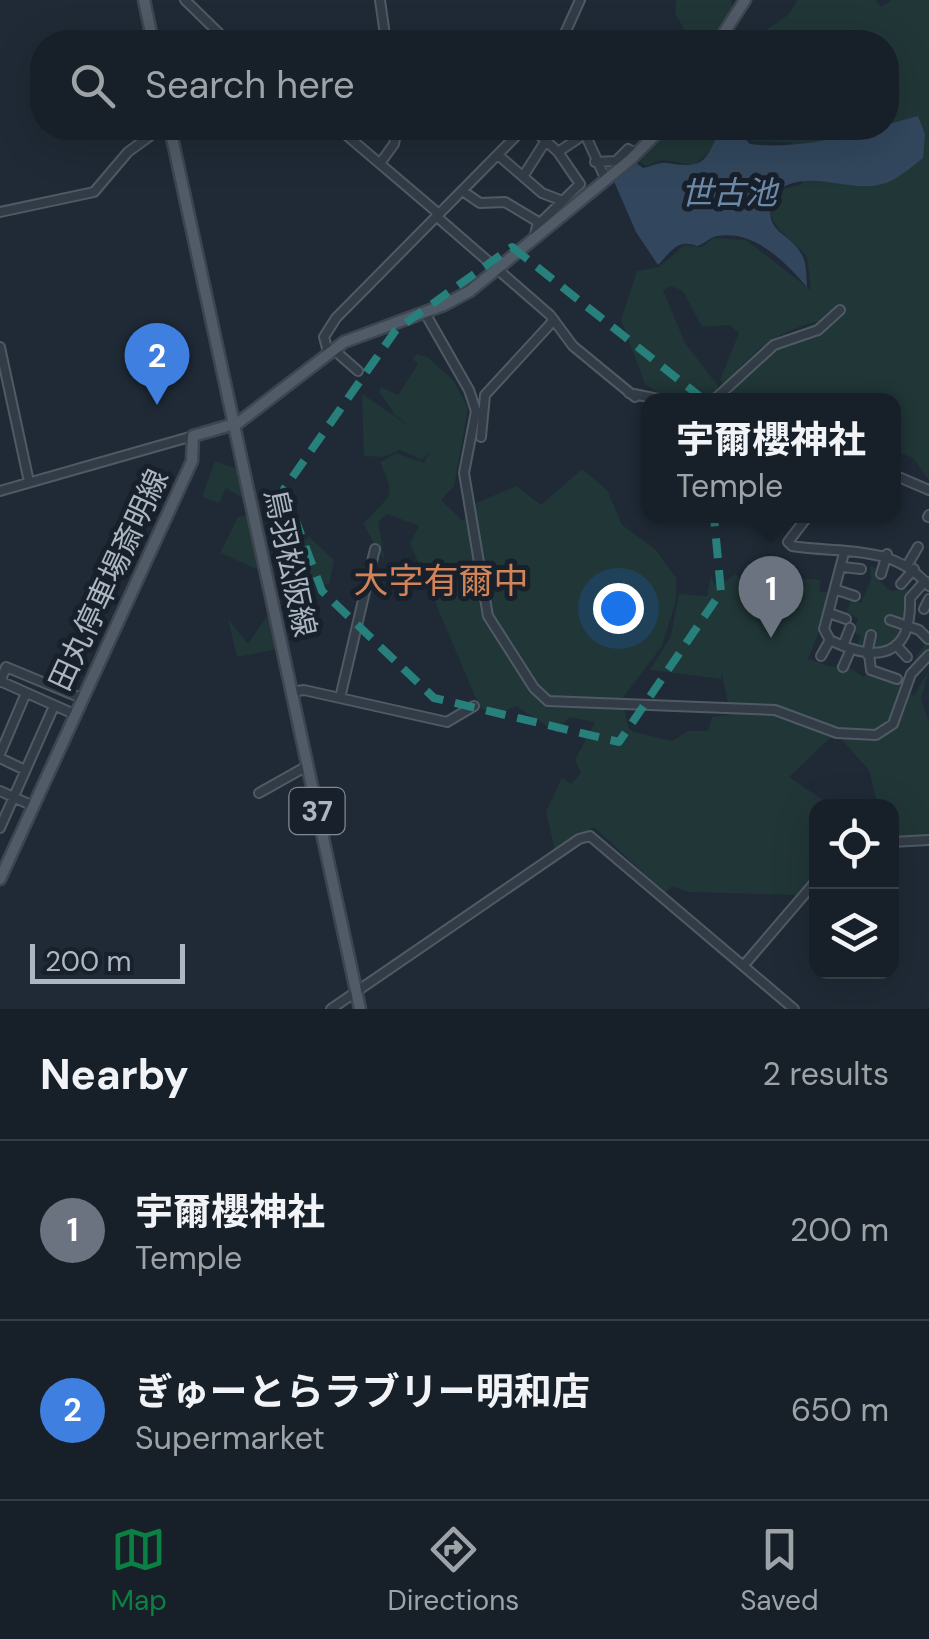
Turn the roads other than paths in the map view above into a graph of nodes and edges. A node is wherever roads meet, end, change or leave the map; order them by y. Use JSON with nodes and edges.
{"nodes":[{"id":1,"x":144,"y":0,"type":"edge"},
{"id":2,"x":184,"y":0,"type":"edge"},
{"id":3,"x":380,"y":0,"type":"edge"},
{"id":4,"x":580,"y":0,"type":"edge"},
{"id":5,"x":745,"y":0,"type":"edge"},
{"id":6,"x":150,"y":30,"type":"edge"},
{"id":7,"x":215,"y":30,"type":"edge"},
{"id":8,"x":384,"y":30,"type":"edge"},
{"id":9,"x":566,"y":30,"type":"edge"},
{"id":10,"x":726,"y":30,"type":"edge"},
{"id":11,"x":144,"y":140,"type":"edge"},
{"id":12,"x":173,"y":140,"type":"edge"},
{"id":13,"x":353,"y":140,"type":"edge"},
{"id":14,"x":395,"y":140,"type":"edge"},
{"id":15,"x":512,"y":140,"type":"edge"},
{"id":16,"x":572,"y":140,"type":"edge"},
{"id":17,"x":587,"y":140,"type":"edge"},
{"id":18,"x":650,"y":140,"type":"edge"},
{"id":19,"x":545,"y":142,"type":"joint"},
{"id":20,"x":558,"y":152,"type":"junction"},
{"id":21,"x":637,"y":154,"type":"junction"},
{"id":22,"x":498,"y":155,"type":"junction"},
{"id":23,"x":380,"y":162,"type":"junction"},
{"id":24,"x":596,"y":162,"type":"junction"},
{"id":25,"x":524,"y":175,"type":"junction"},
{"id":26,"x":606,"y":180,"type":"junction"},
{"id":27,"x":464,"y":192,"type":"junction"},
{"id":28,"x":560,"y":200,"type":"junction"},
{"id":29,"x":0,"y":212,"type":"edge"},
{"id":30,"x":438,"y":215,"type":"junction"},
{"id":31,"x":540,"y":223,"type":"junction"},
{"id":32,"x":534,"y":239,"type":"junction"},
{"id":33,"x":498,"y":268,"type":"junction"},
{"id":34,"x":840,"y":310,"type":"dead end"},
{"id":35,"x":424,"y":313,"type":"junction"},
{"id":36,"x":554,"y":320,"type":"junction"},
{"id":37,"x":0,"y":347,"type":"edge"},
{"id":38,"x":330,"y":350,"type":"junction"},
{"id":39,"x":358,"y":371,"type":"dead end"},
{"id":40,"x":732,"y":393,"type":"edge"},
{"id":41,"x":641,"y":396,"type":"edge"},
{"id":42,"x":234,"y":425,"type":"junction"},
{"id":43,"x":193,"y":436,"type":"junction"},
{"id":44,"x":481,"y":437,"type":"dead end"},
{"id":45,"x":901,"y":478,"type":"edge"},
{"id":46,"x":29,"y":482,"type":"junction"},
{"id":47,"x":0,"y":490,"type":"edge"},
{"id":48,"x":929,"y":490,"type":"edge"},
{"id":49,"x":803,"y":523,"type":"edge"},
{"id":50,"x":918,"y":547,"type":"dead end"},
{"id":51,"x":374,"y":550,"type":"dead end"},
{"id":52,"x":844,"y":553,"type":"junction"},
{"id":53,"x":887,"y":554,"type":"junction"},
{"id":54,"x":843,"y":567,"type":"junction"},
{"id":55,"x":911,"y":567,"type":"junction"},
{"id":56,"x":862,"y":568,"type":"dead end"},
{"id":57,"x":881,"y":574,"type":"dead end"},
{"id":58,"x":926,"y":580,"type":"edge"},
{"id":59,"x":901,"y":584,"type":"dead end"},
{"id":60,"x":837,"y":590,"type":"junction"},
{"id":61,"x":854,"y":596,"type":"dead end"},
{"id":62,"x":929,"y":599,"type":"edge"},
{"id":63,"x":924,"y":609,"type":"dead end"},
{"id":64,"x":829,"y":613,"type":"junction"},
{"id":65,"x":890,"y":620,"type":"dead end"},
{"id":66,"x":909,"y":626,"type":"junction"},
{"id":67,"x":871,"y":636,"type":"dead end"},
{"id":68,"x":928,"y":639,"type":"edge"},
{"id":69,"x":830,"y":640,"type":"junction"},
{"id":70,"x":896,"y":645,"type":"junction"},
{"id":71,"x":846,"y":648,"type":"junction"},
{"id":72,"x":868,"y":654,"type":"junction"},
{"id":73,"x":822,"y":656,"type":"dead end"},
{"id":74,"x":929,"y":656,"type":"edge"},
{"id":75,"x":907,"y":657,"type":"dead end"},
{"id":76,"x":843,"y":666,"type":"dead end"},
{"id":77,"x":1,"y":679,"type":"edge"},
{"id":78,"x":897,"y":679,"type":"dead end"},
{"id":79,"x":292,"y":692,"type":"junction"},
{"id":80,"x":26,"y":693,"type":"junction"},
{"id":81,"x":81,"y":698,"type":"junction"},
{"id":82,"x":340,"y":698,"type":"junction"},
{"id":83,"x":54,"y":706,"type":"junction"},
{"id":84,"x":474,"y":706,"type":"dead end"},
{"id":85,"x":74,"y":714,"type":"junction"},
{"id":86,"x":0,"y":756,"type":"edge"},
{"id":87,"x":307,"y":766,"type":"junction"},
{"id":88,"x":25,"y":770,"type":"junction"},
{"id":89,"x":0,"y":791,"type":"edge"},
{"id":90,"x":259,"y":793,"type":"dead end"},
{"id":91,"x":13,"y":797,"type":"junction"},
{"id":92,"x":34,"y":806,"type":"junction"},
{"id":93,"x":0,"y":826,"type":"edge"},
{"id":94,"x":929,"y":840,"type":"edge"},
{"id":95,"x":899,"y":842,"type":"edge"},
{"id":96,"x":0,"y":879,"type":"edge"},
{"id":97,"x":809,"y":889,"type":"edge"},
{"id":98,"x":744,"y":965,"type":"junction"},
{"id":99,"x":356,"y":992,"type":"junction"},
{"id":100,"x":331,"y":1009,"type":"edge"},
{"id":101,"x":360,"y":1009,"type":"edge"},
{"id":102,"x":794,"y":1009,"type":"edge"}],
"edges":[{"from":1,"to":6,"type":"main road"},
{"from":2,"to":7,"type":"street"},
{"from":3,"to":8,"type":"street"},
{"from":4,"to":9,"type":"street"},
{"from":5,"to":10,"type":"main road"},
{"from":11,"to":29,"type":"street"},
{"from":12,"to":42,"type":"main road","name":"鳥羽松阪線","number":"37"},
{"from":13,"to":23,"type":"street"},
{"from":14,"to":23,"type":"street"},
{"from":15,"to":22,"type":"street"},
{"from":16,"to":20,"type":"street"},
{"from":17,"to":24,"type":"street"},
{"from":18,"to":21,"type":"main road"},
{"from":19,"to":20,"type":"street"},
{"from":19,"to":25,"type":"street"},
{"from":20,"to":28,"type":"street"},
{"from":21,"to":24,"type":"street"},
{"from":21,"to":26,"type":"main road"},
{"from":22,"to":25,"type":"street"},
{"from":22,"to":27,"type":"street"},
{"from":23,"to":30,"type":"street"},
{"from":24,"to":26,"type":"street"},
{"from":25,"to":28,"type":"street"},
{"from":26,"to":32,"type":"main road"},
{"from":27,"to":30,"type":"street"},
{"from":27,"to":31,"type":"street"},
{"from":28,"to":31,"type":"street"},
{"from":30,"to":33,"type":"street"},
{"from":30,"to":38,"type":"street"},
{"from":31,"to":32,"type":"street"},
{"from":32,"to":33,"type":"main road"},
{"from":33,"to":35,"type":"main road"},
{"from":33,"to":36,"type":"street"},
{"from":34,"to":40,"type":"street"},
{"from":35,"to":38,"type":"main road"},
{"from":35,"to":74,"type":"street"},
{"from":36,"to":41,"type":"street"},
{"from":36,"to":44,"type":"street"},
{"from":37,"to":46,"type":"street"},
{"from":38,"to":39,"type":"street"},
{"from":38,"to":42,"type":"main road"},
{"from":42,"to":43,"type":"main road"},
{"from":42,"to":79,"type":"main road","name":"鳥羽松阪線","number":"37"},
{"from":43,"to":46,"type":"street"},
{"from":43,"to":81,"type":"main road","name":"田丸停車場斎明線"},
{"from":45,"to":48,"type":"street"},
{"from":46,"to":47,"type":"street"},
{"from":49,"to":52,"type":"street"},
{"from":50,"to":55,"type":"street"},
{"from":51,"to":82,"type":"street"},
{"from":52,"to":53,"type":"street"},
{"from":52,"to":54,"type":"street"},
{"from":53,"to":55,"type":"street"},
{"from":53,"to":57,"type":"street"},
{"from":54,"to":56,"type":"street"},
{"from":54,"to":60,"type":"street"},
{"from":55,"to":58,"type":"street"},
{"from":55,"to":59,"type":"street"},
{"from":58,"to":66,"type":"street"},
{"from":60,"to":61,"type":"street"},
{"from":60,"to":64,"type":"street"},
{"from":62,"to":63,"type":"street"},
{"from":64,"to":69,"type":"street"},
{"from":64,"to":71,"type":"street"},
{"from":65,"to":66,"type":"street"},
{"from":66,"to":68,"type":"street"},
{"from":66,"to":70,"type":"street"},
{"from":67,"to":72,"type":"street"},
{"from":69,"to":71,"type":"street"},
{"from":69,"to":73,"type":"street"},
{"from":70,"to":72,"type":"street"},
{"from":70,"to":75,"type":"street"},
{"from":71,"to":72,"type":"street"},
{"from":71,"to":76,"type":"street"},
{"from":72,"to":78,"type":"street"},
{"from":77,"to":80,"type":"street"},
{"from":77,"to":81,"type":"street"},
{"from":79,"to":82,"type":"street"},
{"from":79,"to":87,"type":"main road","name":"鳥羽松阪線","number":"37"},
{"from":80,"to":83,"type":"street"},
{"from":80,"to":86,"type":"street"},
{"from":81,"to":85,"type":"main road","name":"田丸停車場斎明線"},
{"from":82,"to":84,"type":"street"},
{"from":83,"to":85,"type":"street"},
{"from":83,"to":88,"type":"street"},
{"from":85,"to":92,"type":"main road","name":"田丸停車場斎明線"},
{"from":86,"to":88,"type":"street"},
{"from":87,"to":90,"type":"street"},
{"from":87,"to":99,"type":"main road","name":"鳥羽松阪線","number":"37"},
{"from":88,"to":91,"type":"street"},
{"from":89,"to":91,"type":"street"},
{"from":91,"to":92,"type":"street"},
{"from":91,"to":93,"type":"street"},
{"from":92,"to":96,"type":"main road","name":"田丸停車場斎明線"},
{"from":94,"to":95,"type":"street"},
{"from":97,"to":98,"type":"street"},
{"from":98,"to":99,"type":"street"},
{"from":98,"to":102,"type":"street"},
{"from":99,"to":100,"type":"street"},
{"from":99,"to":101,"type":"main road","name":"鳥羽松阪線","number":"37"}]}
